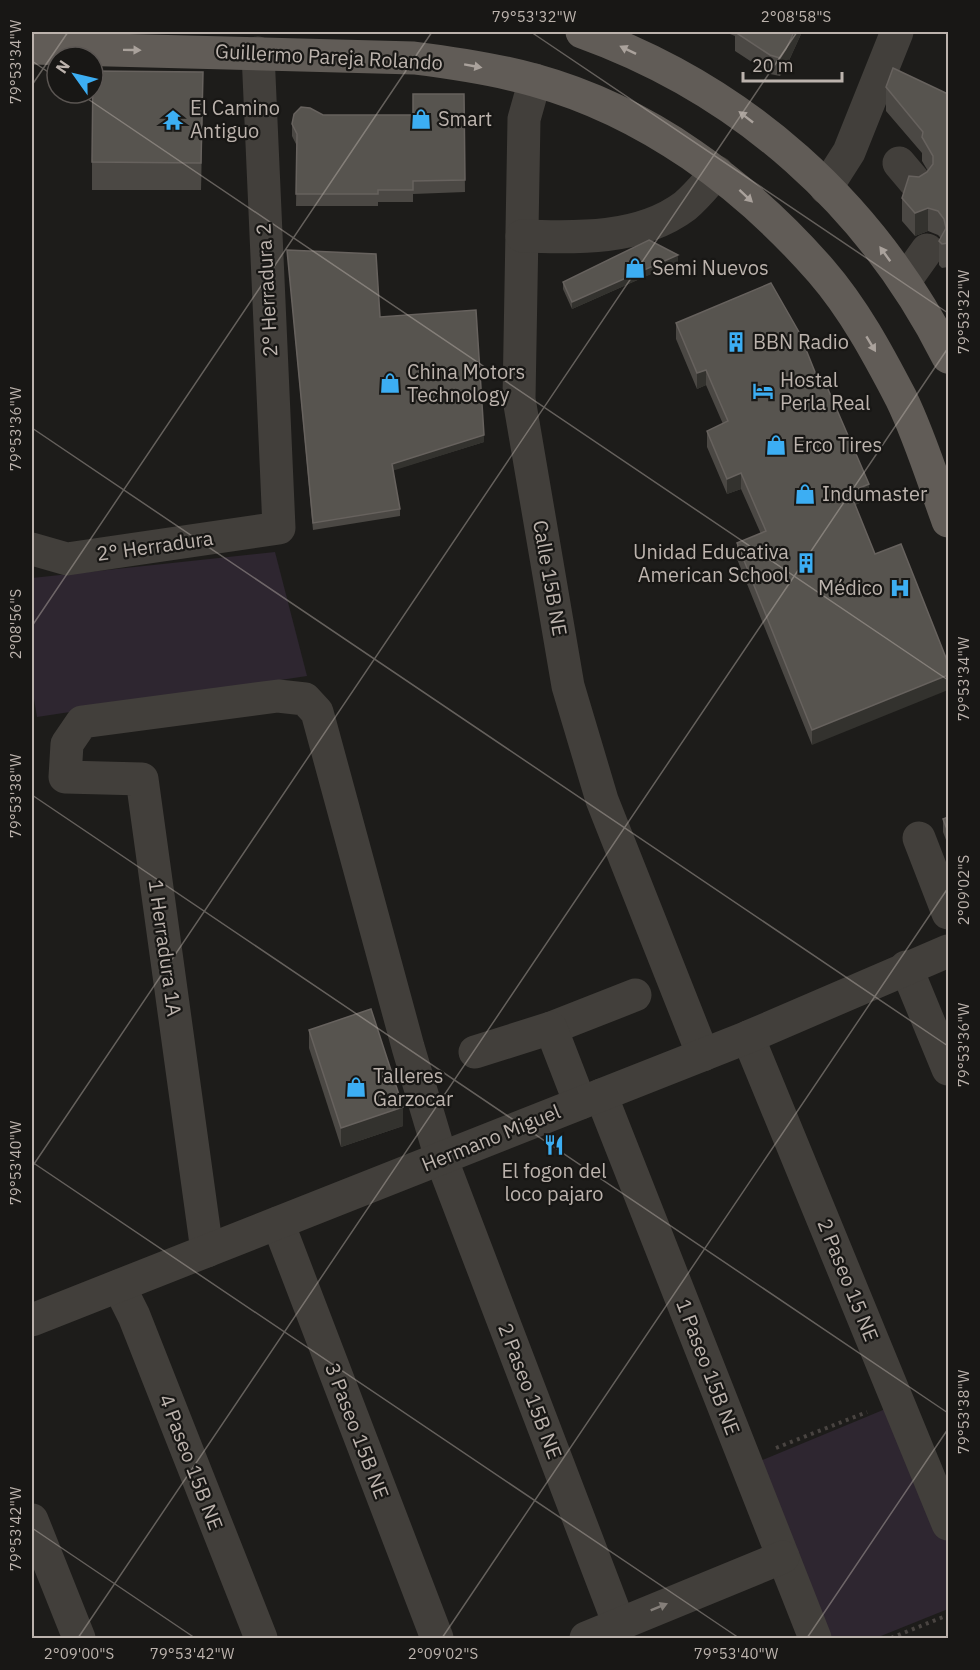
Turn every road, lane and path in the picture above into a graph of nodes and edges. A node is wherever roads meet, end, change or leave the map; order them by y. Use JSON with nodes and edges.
{"nodes":[{"id":1,"x":582,"y":32,"type":"edge"},
{"id":2,"x":897,"y":32,"type":"edge"},
{"id":3,"x":32,"y":48,"type":"edge"},
{"id":4,"x":258,"y":53,"type":"junction"},
{"id":5,"x":536,"y":80,"type":"junction"},
{"id":6,"x":717,"y":172,"type":"junction"},
{"id":7,"x":826,"y":188,"type":"junction"},
{"id":8,"x":522,"y":236,"type":"junction"},
{"id":9,"x":927,"y":250,"type":"dead end"},
{"id":10,"x":905,"y":281,"type":"junction"},
{"id":11,"x":948,"y":357,"type":"edge"},
{"id":12,"x":948,"y":521,"type":"edge"},
{"id":13,"x":279,"y":528,"type":"joint"},
{"id":14,"x":32,"y":549,"type":"edge"},
{"id":15,"x":919,"y":838,"type":"dead end"},
{"id":16,"x":948,"y":913,"type":"edge"},
{"id":17,"x":948,"y":951,"type":"edge"},
{"id":18,"x":906,"y":967,"type":"junction"},
{"id":19,"x":635,"y":995,"type":"dead end"},
{"id":20,"x":551,"y":1028,"type":"junction"},
{"id":21,"x":748,"y":1037,"type":"junction"},
{"id":22,"x":475,"y":1052,"type":"dead end"},
{"id":23,"x":703,"y":1054,"type":"junction"},
{"id":24,"x":948,"y":1069,"type":"edge"},
{"id":25,"x":591,"y":1099,"type":"junction"},
{"id":26,"x":441,"y":1158,"type":"junction"},
{"id":27,"x":278,"y":1223,"type":"junction"},
{"id":28,"x":207,"y":1251,"type":"junction"},
{"id":29,"x":119,"y":1286,"type":"junction"},
{"id":30,"x":32,"y":1320,"type":"edge"},
{"id":31,"x":897,"y":1399,"type":"junction"},
{"id":32,"x":745,"y":1461,"type":"junction"},
{"id":33,"x":946,"y":1509,"type":"edge"},
{"id":34,"x":32,"y":1520,"type":"edge"},
{"id":35,"x":783,"y":1557,"type":"junction"},
{"id":36,"x":948,"y":1615,"type":"edge"},
{"id":37,"x":619,"y":1624,"type":"junction"},
{"id":38,"x":79,"y":1638,"type":"edge"},
{"id":39,"x":261,"y":1638,"type":"edge"},
{"id":40,"x":437,"y":1638,"type":"edge"},
{"id":41,"x":586,"y":1638,"type":"edge"},
{"id":42,"x":815,"y":1638,"type":"edge"},
{"id":43,"x":891,"y":1638,"type":"edge"}],
"edges":[{"from":7,"to":1,"type":"main road","one_way":true},
{"from":2,"to":7,"type":"street"},
{"from":3,"to":4,"type":"main road","name":"Guillermo Pareja Rolando","one_way":true},
{"from":4,"to":5,"type":"main road","name":"Guillermo Pareja Rolando","one_way":true},
{"from":4,"to":13,"type":"street","name":"2° Herradura 2"},
{"from":5,"to":6,"type":"main road","name":"Guillermo Pareja Rolando"},
{"from":5,"to":8,"type":"street","name":"Calle 15B NE"},
{"from":6,"to":8,"type":"street"},
{"from":6,"to":12,"type":"main road","name":"Guillermo Pareja Rolando","one_way":true},
{"from":10,"to":7,"type":"main road","one_way":true},
{"from":8,"to":23,"type":"street","name":"Calle 15B NE"},
{"from":9,"to":10,"type":"street"},
{"from":10,"to":11,"type":"main road"},
{"from":13,"to":14,"type":"street","name":"2° Herradura"},
{"from":15,"to":16,"type":"street"},
{"from":17,"to":18,"type":"street","name":"Hermano Miguel"},
{"from":18,"to":21,"type":"street","name":"Hermano Miguel"},
{"from":18,"to":24,"type":"street"},
{"from":19,"to":20,"type":"street"},
{"from":20,"to":22,"type":"street"},
{"from":20,"to":25,"type":"street","name":"1 Paseo 15B NE"},
{"from":21,"to":23,"type":"street","name":"Hermano Miguel"},
{"from":21,"to":31,"type":"street","name":"2 Paseo 15 NE"},
{"from":23,"to":25,"type":"street","name":"Hermano Miguel"},
{"from":25,"to":26,"type":"street","name":"Hermano Miguel"},
{"from":25,"to":32,"type":"street","name":"1 Paseo 15B NE"},
{"from":26,"to":27,"type":"street","name":"Hermano Miguel"},
{"from":26,"to":28,"type":"street","name":"1 Herradura 1A"},
{"from":26,"to":37,"type":"street","name":"2 Paseo 15B NE"},
{"from":27,"to":28,"type":"street","name":"Hermano Miguel"},
{"from":27,"to":40,"type":"street","name":"3 Paseo 15B NE"},
{"from":28,"to":29,"type":"street","name":"Hermano Miguel"},
{"from":29,"to":30,"type":"street","name":"Hermano Miguel"},
{"from":29,"to":39,"type":"street","name":"4 Paseo 15B NE"},
{"from":31,"to":32,"type":"path"},
{"from":31,"to":33,"type":"street","name":"2 Paseo 15 NE"},
{"from":32,"to":35,"type":"street","name":"1 Paseo 15B NE"},
{"from":34,"to":38,"type":"street"},
{"from":37,"to":35,"type":"street","one_way":true},
{"from":35,"to":42,"type":"street","name":"1 Paseo 15B NE"},
{"from":36,"to":43,"type":"path"},
{"from":37,"to":41,"type":"street"}]}
